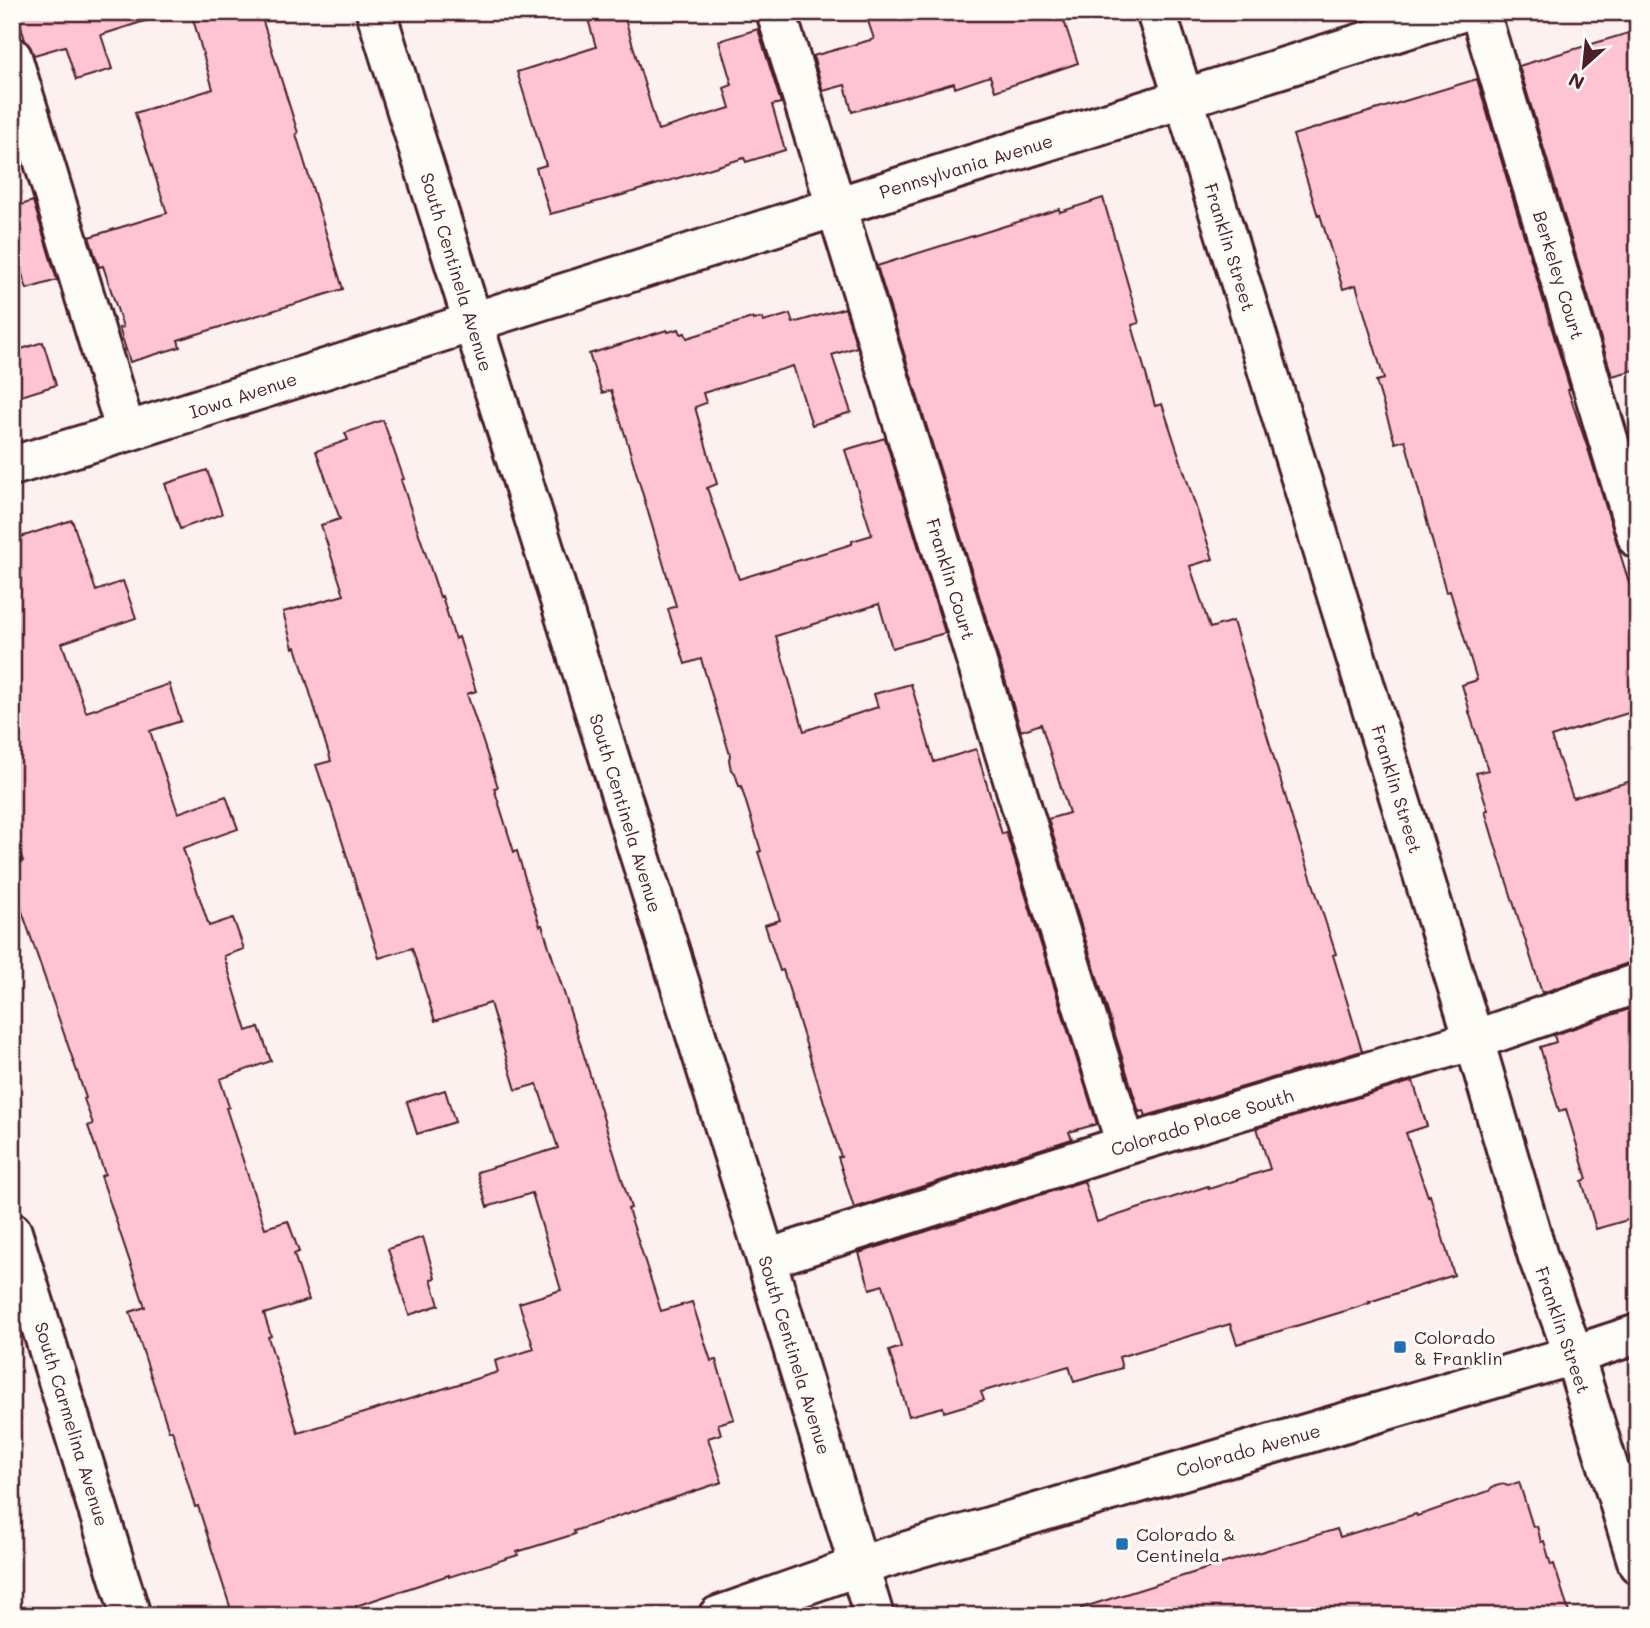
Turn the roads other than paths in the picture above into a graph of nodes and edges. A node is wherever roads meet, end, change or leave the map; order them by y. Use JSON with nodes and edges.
{"nodes":[{"id":1,"x":376,"y":12,"type":"edge"},
{"id":2,"x":776,"y":12,"type":"edge"},
{"id":3,"x":1156,"y":12,"type":"edge"},
{"id":4,"x":1461,"y":12,"type":"edge"},
{"id":5,"x":1480,"y":12,"type":"edge"},
{"id":6,"x":12,"y":57,"type":"edge"},
{"id":7,"x":1185,"y":99,"type":"junction"},
{"id":8,"x":836,"y":206,"type":"junction"},
{"id":9,"x":473,"y":322,"type":"junction"},
{"id":10,"x":126,"y":432,"type":"junction"},
{"id":11,"x":12,"y":466,"type":"edge"},
{"id":12,"x":1638,"y":539,"type":"edge"},
{"id":13,"x":1638,"y":983,"type":"edge"},
{"id":14,"x":1474,"y":1040,"type":"junction"},
{"id":15,"x":1126,"y":1145,"type":"junction"},
{"id":16,"x":12,"y":1232,"type":"edge"},
{"id":17,"x":766,"y":1259,"type":"junction"},
{"id":18,"x":1638,"y":1334,"type":"edge"},
{"id":19,"x":1574,"y":1355,"type":"junction"},
{"id":20,"x":1638,"y":1564,"type":"edge"},
{"id":21,"x":859,"y":1566,"type":"junction"},
{"id":22,"x":131,"y":1616,"type":"edge"},
{"id":23,"x":718,"y":1616,"type":"edge"},
{"id":24,"x":874,"y":1616,"type":"edge"}],
"edges":[{"from":1,"to":9,"type":"street","name":"South Centinela Avenue"},
{"from":2,"to":8,"type":"street","name":"Franklin Court"},
{"from":3,"to":7,"type":"street","name":"Franklin Street"},
{"from":4,"to":7,"type":"street","name":"Pennsylvania Avenue"},
{"from":5,"to":12,"type":"street","name":"Berkeley Court"},
{"from":6,"to":10,"type":"street"},
{"from":7,"to":8,"type":"street","name":"Pennsylvania Avenue"},
{"from":7,"to":14,"type":"street","name":"Franklin Street"},
{"from":8,"to":9,"type":"street","name":"Pennsylvania Avenue"},
{"from":8,"to":15,"type":"street","name":"Franklin Court"},
{"from":9,"to":10,"type":"street","name":"Iowa Avenue"},
{"from":9,"to":17,"type":"street","name":"South Centinela Avenue"},
{"from":10,"to":11,"type":"street","name":"Iowa Avenue"},
{"from":13,"to":14,"type":"street","name":"Colorado Place South"},
{"from":14,"to":15,"type":"street","name":"Colorado Place South"},
{"from":14,"to":19,"type":"street","name":"Franklin Street"},
{"from":15,"to":17,"type":"street","name":"Colorado Place South"},
{"from":16,"to":22,"type":"street","name":"South Carmelina Avenue"},
{"from":17,"to":21,"type":"street","name":"South Centinela Avenue"},
{"from":18,"to":19,"type":"street","name":"Colorado Avenue"},
{"from":19,"to":20,"type":"street","name":"Franklin Street"},
{"from":19,"to":21,"type":"street","name":"Colorado Avenue"},
{"from":21,"to":23,"type":"street","name":"Colorado Avenue"},
{"from":21,"to":24,"type":"street","name":"South Centinela Avenue"}]}
